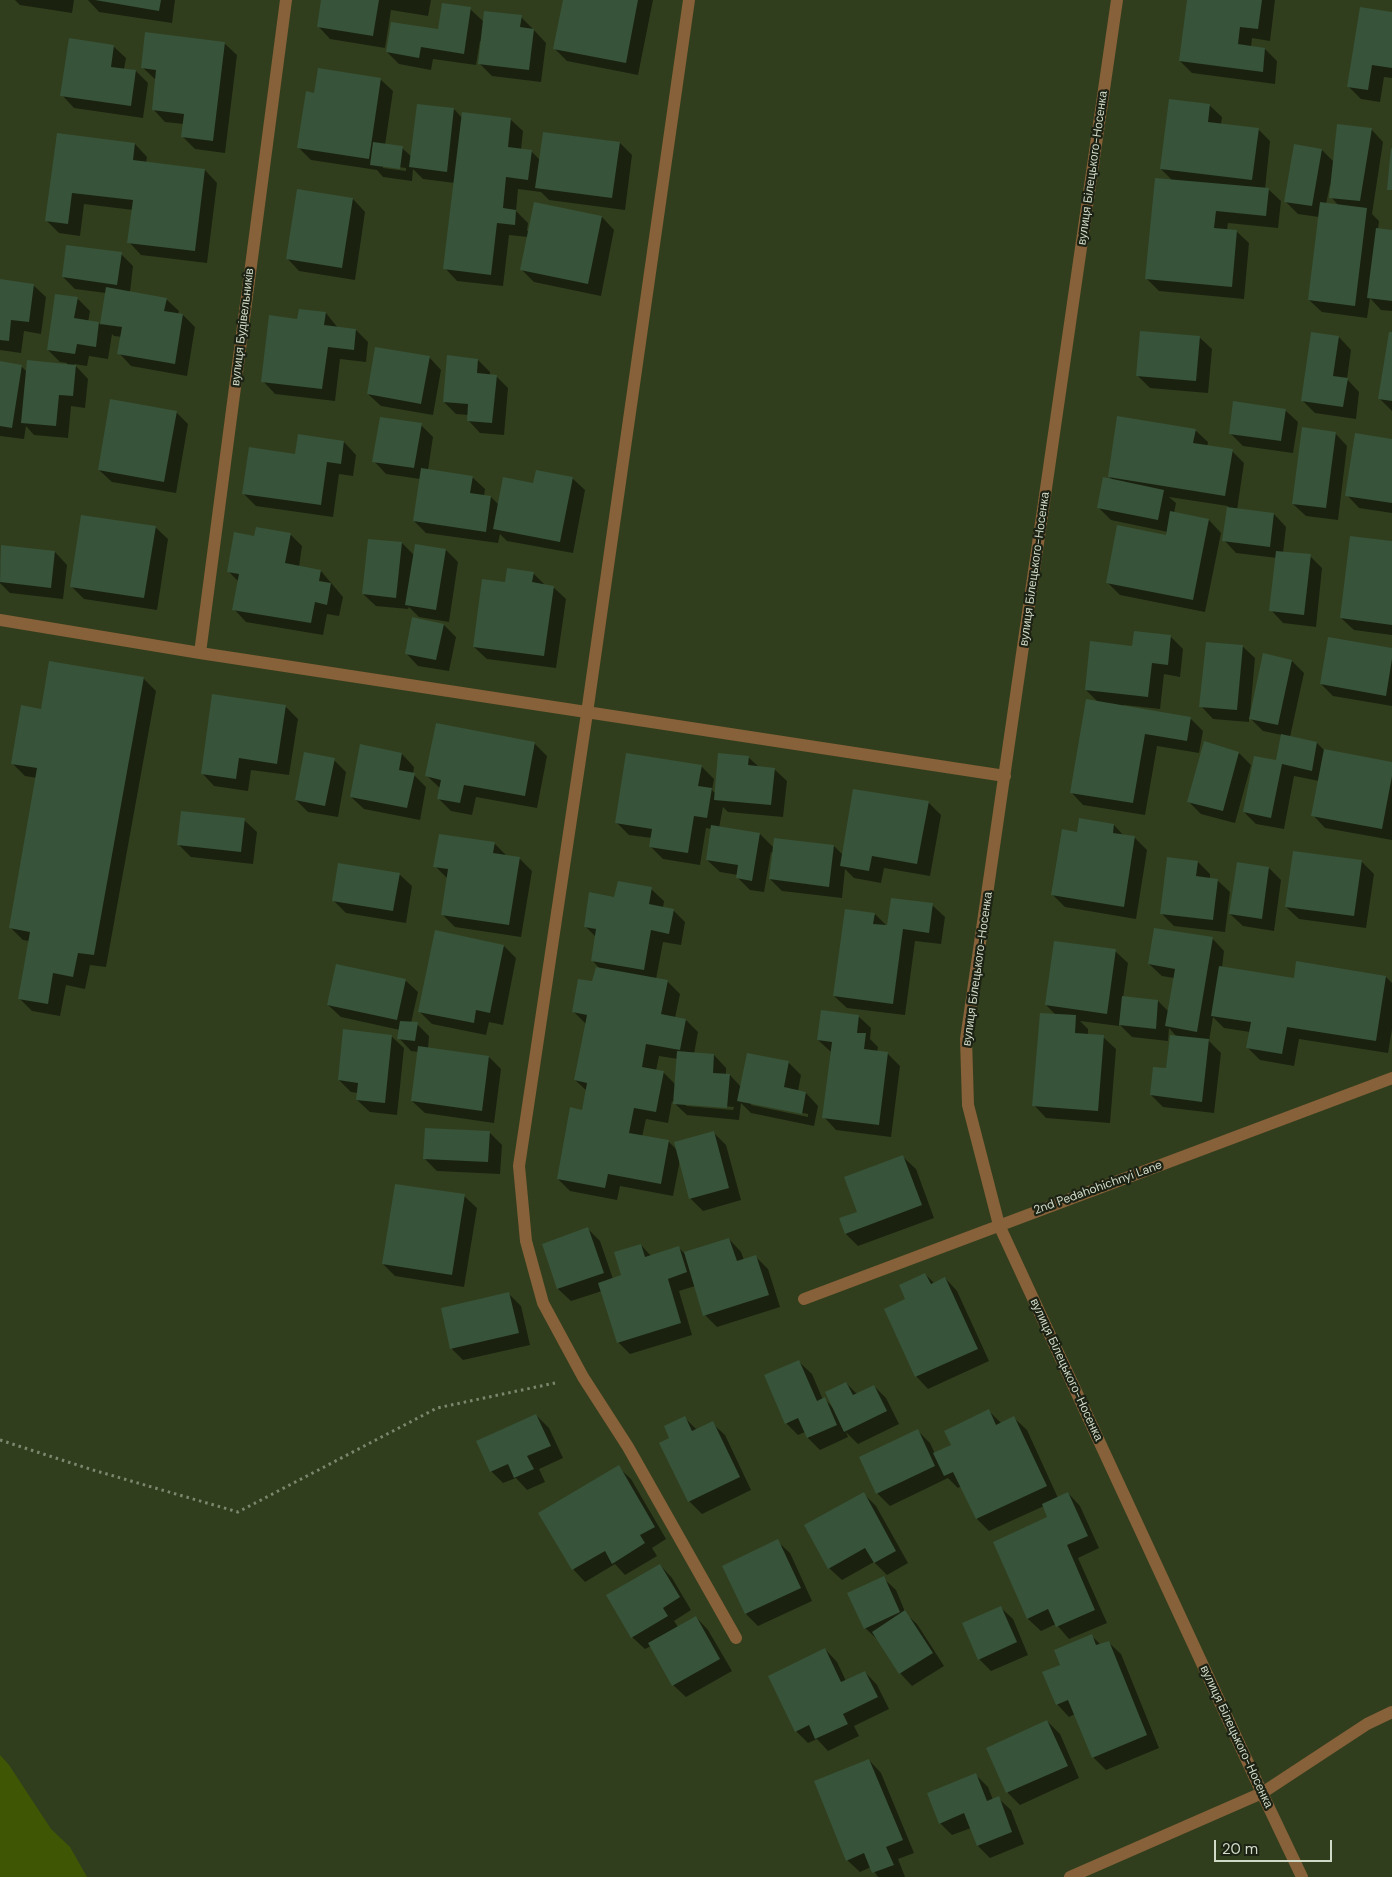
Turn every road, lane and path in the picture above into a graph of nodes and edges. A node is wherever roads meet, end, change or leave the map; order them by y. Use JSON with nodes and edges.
{"nodes":[{"id":1,"x":286,"y":0,"type":"edge"},
{"id":2,"x":689,"y":0,"type":"edge"},
{"id":3,"x":1117,"y":0,"type":"edge"},
{"id":4,"x":0,"y":620,"type":"edge"},
{"id":5,"x":200,"y":653,"type":"junction"},
{"id":6,"x":587,"y":712,"type":"junction"},
{"id":7,"x":1005,"y":776,"type":"junction"},
{"id":8,"x":1392,"y":1078,"type":"edge"},
{"id":9,"x":999,"y":1225,"type":"junction"},
{"id":10,"x":804,"y":1299,"type":"dead end"},
{"id":11,"x":583,"y":1377,"type":"junction"},
{"id":12,"x":0,"y":1440,"type":"edge"},
{"id":13,"x":736,"y":1638,"type":"dead end"},
{"id":14,"x":1392,"y":1712,"type":"edge"},
{"id":15,"x":1262,"y":1793,"type":"junction"},
{"id":16,"x":1070,"y":1877,"type":"edge"},
{"id":17,"x":1302,"y":1877,"type":"edge"}],
"edges":[{"from":1,"to":5,"type":"street","name":"вулиця Будівельників"},
{"from":2,"to":6,"type":"street"},
{"from":3,"to":7,"type":"street","name":"вулиця Білецького-Носенка"},
{"from":4,"to":5,"type":"street"},
{"from":5,"to":6,"type":"street"},
{"from":6,"to":7,"type":"street"},
{"from":6,"to":11,"type":"street"},
{"from":7,"to":9,"type":"street","name":"вулиця Білецького-Носенка"},
{"from":8,"to":9,"type":"street","name":"2nd Pedahohichnyi Lane"},
{"from":9,"to":10,"type":"street","name":"2nd Pedahohichnyi Lane"},
{"from":9,"to":15,"type":"street","name":"вулиця Білецького-Носенка"},
{"from":11,"to":12,"type":"path"},
{"from":11,"to":13,"type":"street"},
{"from":14,"to":15,"type":"street"},
{"from":15,"to":16,"type":"street"},
{"from":15,"to":17,"type":"street","name":"вулиця Білецького-Носенка"}]}
